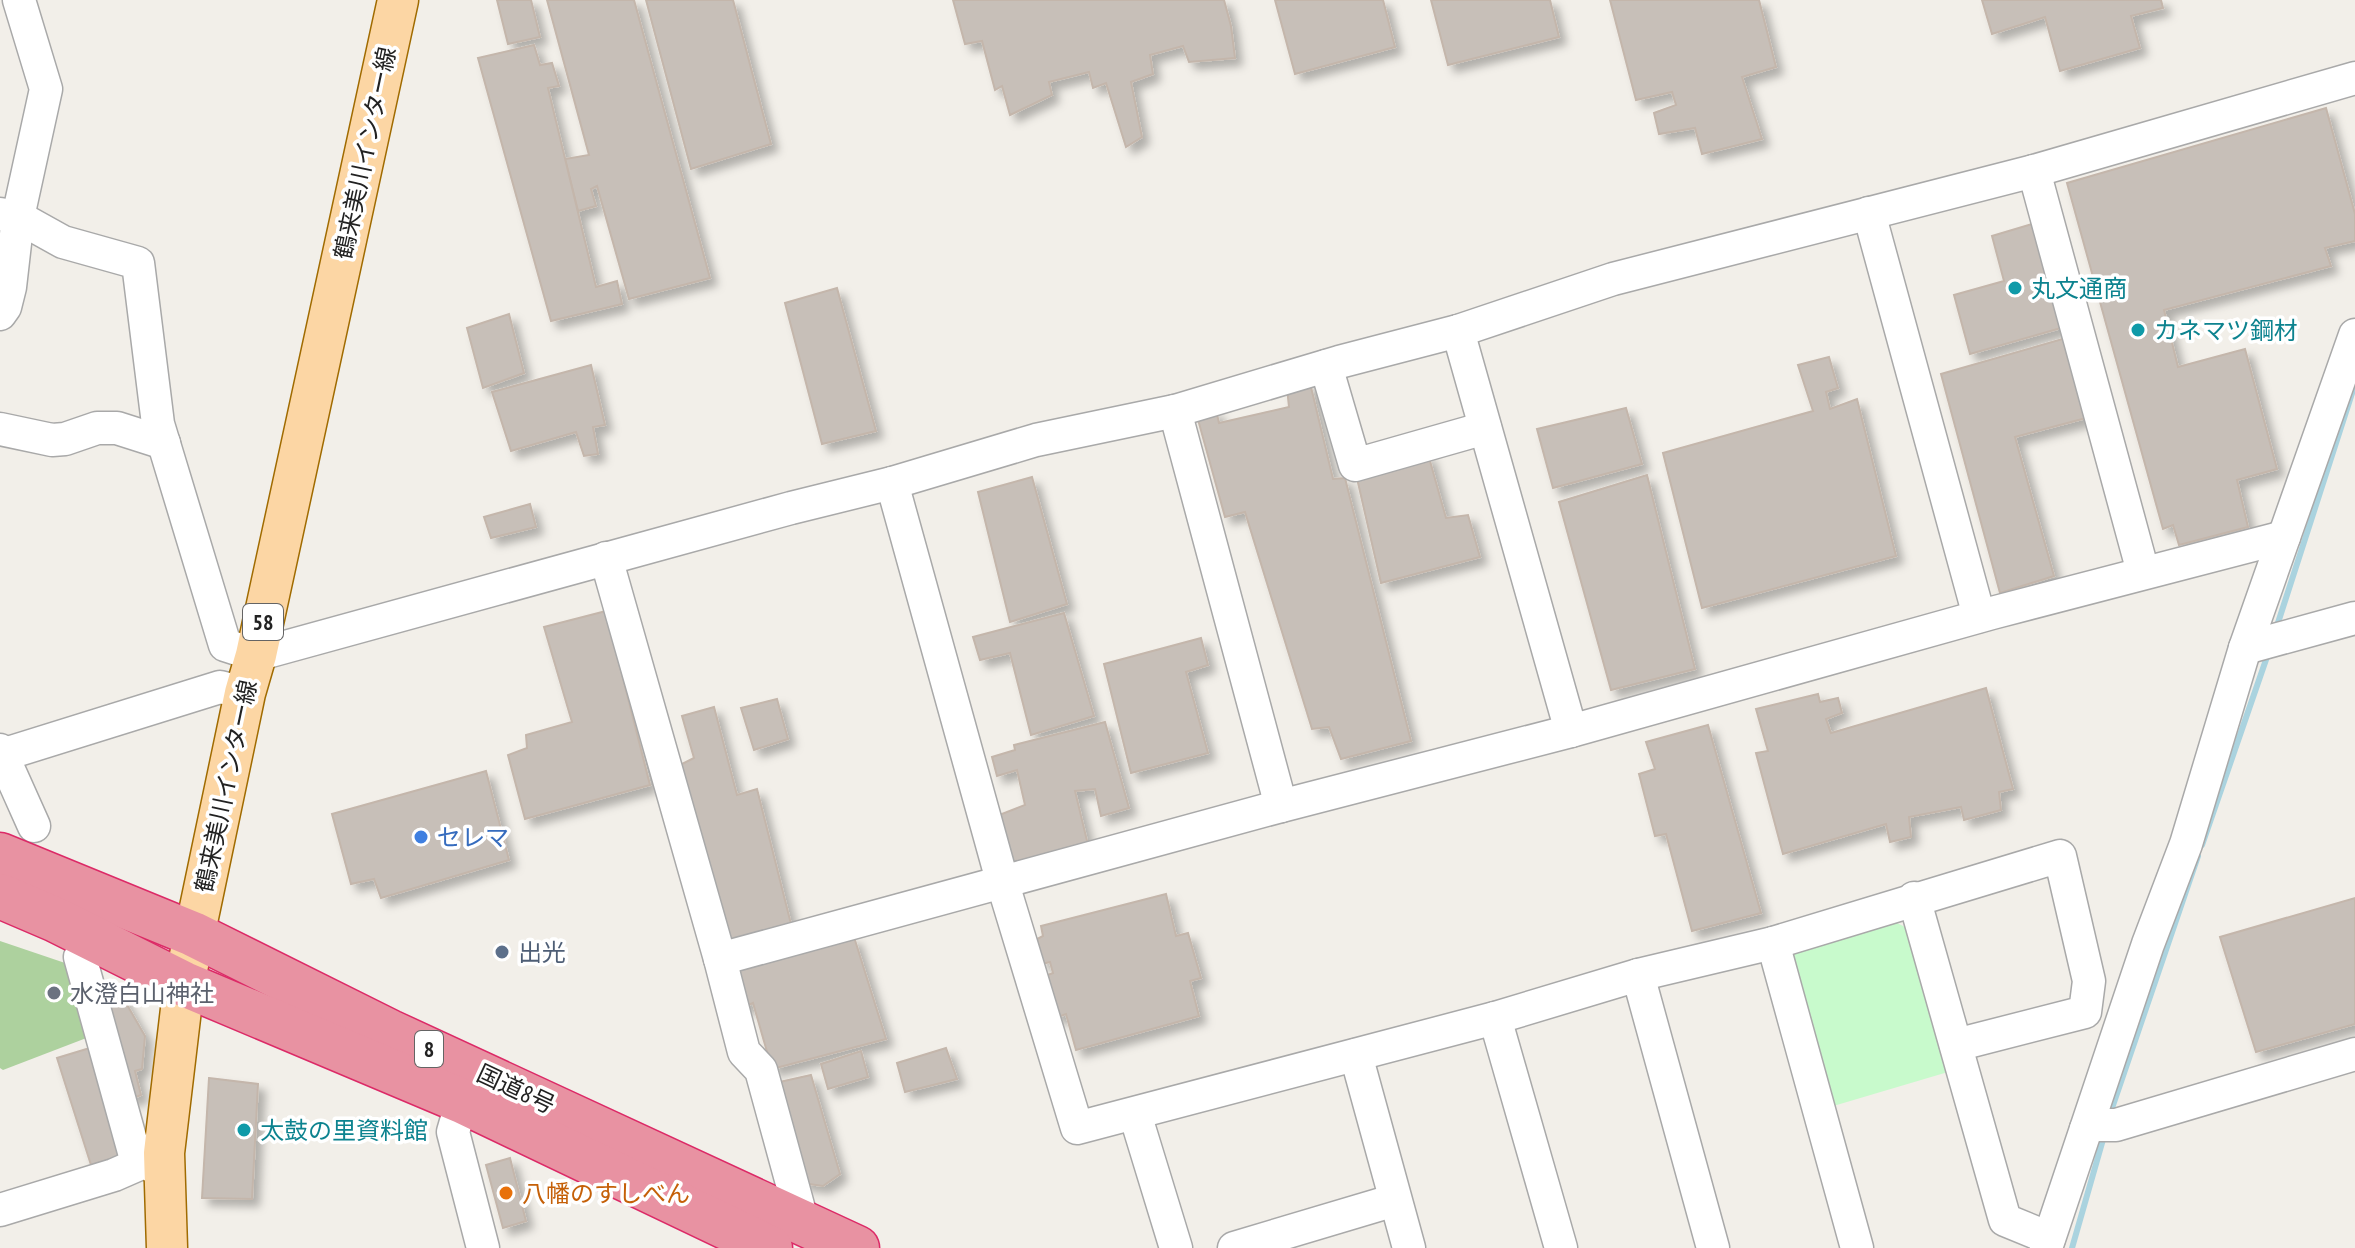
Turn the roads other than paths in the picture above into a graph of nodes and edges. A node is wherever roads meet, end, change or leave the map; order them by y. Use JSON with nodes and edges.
{"nodes":[{"id":1,"x":19,"y":0,"type":"edge"},
{"id":2,"x":398,"y":0,"type":"edge"},
{"id":3,"x":2355,"y":78,"type":"edge"},
{"id":4,"x":2034,"y":171,"type":"junction"},
{"id":5,"x":1869,"y":213,"type":"junction"},
{"id":6,"x":9,"y":216,"type":"edge"},
{"id":7,"x":0,"y":314,"type":"edge"},
{"id":8,"x":1458,"y":331,"type":"junction"},
{"id":9,"x":2355,"y":335,"type":"edge"},
{"id":10,"x":1326,"y":366,"type":"junction"},
{"id":11,"x":1175,"y":411,"type":"junction"},
{"id":12,"x":1485,"y":428,"type":"junction"},
{"id":13,"x":0,"y":430,"type":"edge"},
{"id":14,"x":164,"y":443,"type":"junction"},
{"id":15,"x":892,"y":483,"type":"junction"},
{"id":16,"x":2284,"y":537,"type":"junction"},
{"id":17,"x":606,"y":558,"type":"junction"},
{"id":18,"x":2143,"y":572,"type":"junction"},
{"id":19,"x":1979,"y":616,"type":"junction"},
{"id":20,"x":2355,"y":618,"type":"edge"},
{"id":21,"x":2265,"y":643,"type":"junction"},
{"id":22,"x":256,"y":655,"type":"junction"},
{"id":23,"x":245,"y":693,"type":"junction"},
{"id":24,"x":1571,"y":731,"type":"junction"},
{"id":25,"x":1,"y":753,"type":"edge"},
{"id":26,"x":1281,"y":806,"type":"junction"},
{"id":27,"x":34,"y":826,"type":"dead end"},
{"id":28,"x":0,"y":855,"type":"edge"},
{"id":29,"x":1003,"y":884,"type":"junction"},
{"id":30,"x":0,"y":896,"type":"edge"},
{"id":31,"x":1914,"y":898,"type":"junction"},
{"id":32,"x":193,"y":934,"type":"junction"},
{"id":33,"x":1773,"y":943,"type":"junction"},
{"id":34,"x":80,"y":957,"type":"dead end"},
{"id":35,"x":720,"y":959,"type":"junction"},
{"id":36,"x":1638,"y":975,"type":"junction"},
{"id":37,"x":184,"y":984,"type":"junction"},
{"id":38,"x":1495,"y":1018,"type":"junction"},
{"id":39,"x":1956,"y":1045,"type":"junction"},
{"id":40,"x":744,"y":1052,"type":"junction"},
{"id":41,"x":2355,"y":1054,"type":"edge"},
{"id":42,"x":1356,"y":1055,"type":"junction"},
{"id":43,"x":462,"y":1101,"type":"junction"},
{"id":44,"x":1135,"y":1114,"type":"junction"},
{"id":45,"x":2099,"y":1126,"type":"junction"},
{"id":46,"x":155,"y":1168,"type":"junction"},
{"id":47,"x":775,"y":1187,"type":"dead end"},
{"id":48,"x":1395,"y":1200,"type":"junction"},
{"id":49,"x":0,"y":1210,"type":"edge"},
{"id":50,"x":786,"y":1234,"type":"edge"},
{"id":51,"x":2047,"y":1243,"type":"edge"},
{"id":52,"x":167,"y":1248,"type":"edge"},
{"id":53,"x":483,"y":1248,"type":"edge"},
{"id":54,"x":857,"y":1248,"type":"edge"},
{"id":55,"x":1176,"y":1248,"type":"edge"},
{"id":56,"x":1234,"y":1248,"type":"edge"},
{"id":57,"x":1409,"y":1248,"type":"edge"},
{"id":58,"x":1561,"y":1248,"type":"edge"},
{"id":59,"x":1713,"y":1248,"type":"edge"},
{"id":60,"x":1857,"y":1248,"type":"edge"}],
"edges":[{"from":1,"to":6,"type":"street"},
{"from":2,"to":22,"type":"main road","name":"鶴来美川インター線","number":"58"},
{"from":3,"to":4,"type":"street"},
{"from":4,"to":5,"type":"street"},
{"from":4,"to":18,"type":"street"},
{"from":5,"to":8,"type":"street"},
{"from":5,"to":19,"type":"street"},
{"from":6,"to":7,"type":"street"},
{"from":6,"to":14,"type":"street"},
{"from":8,"to":10,"type":"street"},
{"from":8,"to":12,"type":"street"},
{"from":9,"to":16,"type":"street"},
{"from":10,"to":11,"type":"street"},
{"from":10,"to":12,"type":"street"},
{"from":11,"to":15,"type":"street"},
{"from":11,"to":26,"type":"street"},
{"from":12,"to":24,"type":"street"},
{"from":13,"to":14,"type":"street"},
{"from":14,"to":22,"type":"street"},
{"from":15,"to":17,"type":"street"},
{"from":15,"to":29,"type":"street"},
{"from":16,"to":18,"type":"street"},
{"from":16,"to":21,"type":"street"},
{"from":17,"to":22,"type":"street"},
{"from":17,"to":35,"type":"street"},
{"from":18,"to":19,"type":"street"},
{"from":19,"to":24,"type":"street"},
{"from":20,"to":21,"type":"street"},
{"from":21,"to":45,"type":"street"},
{"from":22,"to":23,"type":"main road","name":"鶴来美川インター線","number":"58"},
{"from":23,"to":25,"type":"street"},
{"from":23,"to":32,"type":"main road","name":"鶴来美川インター線","number":"58"},
{"from":24,"to":26,"type":"street"},
{"from":25,"to":27,"type":"street"},
{"from":26,"to":29,"type":"street"},
{"from":28,"to":32,"type":"highway","name":"国道8号","number":"8"},
{"from":29,"to":35,"type":"street"},
{"from":29,"to":44,"type":"street"},
{"from":30,"to":37,"type":"highway","name":"国道8号","number":"8"},
{"from":31,"to":33,"type":"street"},
{"from":31,"to":39,"type":"street"},
{"from":31,"to":39,"type":"street"},
{"from":32,"to":37,"type":"main road","name":"鶴来美川インター線","number":"58"},
{"from":32,"to":50,"type":"highway","name":"国道8号","number":"8"},
{"from":33,"to":36,"type":"street"},
{"from":33,"to":60,"type":"street"},
{"from":34,"to":46,"type":"street"},
{"from":35,"to":40,"type":"street"},
{"from":36,"to":38,"type":"street"},
{"from":36,"to":59,"type":"street"},
{"from":37,"to":43,"type":"highway","name":"国道8号","number":"8"},
{"from":37,"to":46,"type":"main road","name":"鶴来美川インター線","number":"58"},
{"from":38,"to":42,"type":"street"},
{"from":38,"to":58,"type":"street"},
{"from":39,"to":51,"type":"street"},
{"from":40,"to":47,"type":"street"},
{"from":40,"to":50,"type":"street"},
{"from":41,"to":45,"type":"street"},
{"from":42,"to":44,"type":"street"},
{"from":42,"to":48,"type":"street"},
{"from":43,"to":50,"type":"highway","name":"国道8号","number":"8"},
{"from":43,"to":53,"type":"street"},
{"from":44,"to":55,"type":"street"},
{"from":45,"to":51,"type":"street"},
{"from":46,"to":49,"type":"street"},
{"from":46,"to":52,"type":"main road","name":"鶴来美川インター線","number":"58"},
{"from":48,"to":56,"type":"street"},
{"from":48,"to":57,"type":"street"},
{"from":50,"to":54,"type":"highway","name":"国道8号","number":"8"}]}
